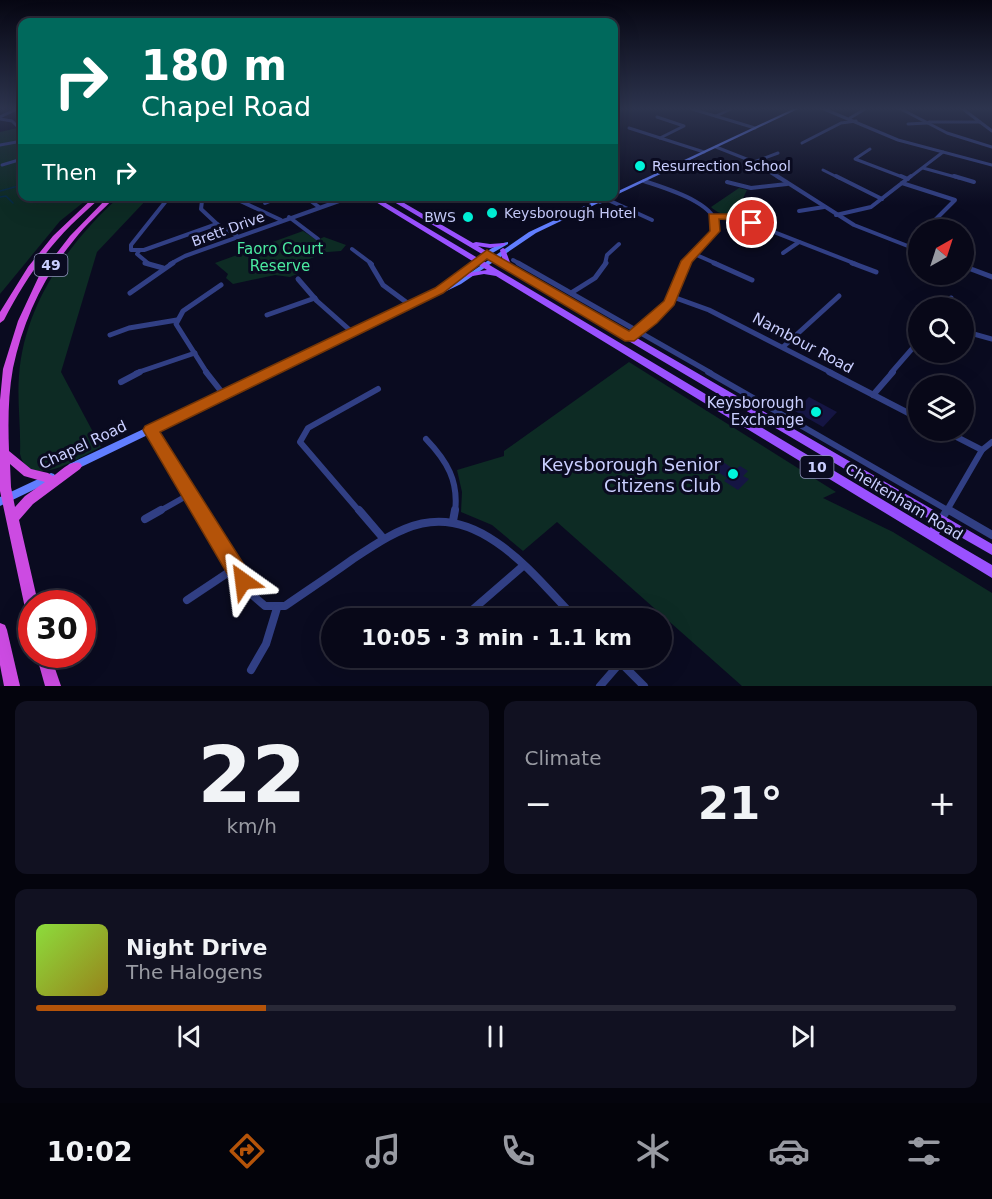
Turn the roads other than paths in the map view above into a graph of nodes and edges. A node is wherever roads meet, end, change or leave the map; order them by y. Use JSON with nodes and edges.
{"nodes":[{"id":1,"x":669,"y":141,"type":"edge"},
{"id":2,"x":728,"y":141,"type":"edge"},
{"id":3,"x":806,"y":141,"type":"edge"},
{"id":4,"x":902,"y":141,"type":"edge"},
{"id":5,"x":972,"y":141,"type":"edge"},
{"id":6,"x":18,"y":142,"type":"edge"},
{"id":7,"x":802,"y":143,"type":"dead end"},
{"id":8,"x":0,"y":145,"type":"edge"},
{"id":9,"x":715,"y":147,"type":"junction"},
{"id":10,"x":992,"y":147,"type":"edge"},
{"id":11,"x":870,"y":149,"type":"dead end"},
{"id":12,"x":704,"y":152,"type":"junction"},
{"id":13,"x":943,"y":152,"type":"junction"},
{"id":14,"x":778,"y":153,"type":"dead end"},
{"id":15,"x":762,"y":159,"type":"joint"},
{"id":16,"x":18,"y":160,"type":"edge"},
{"id":17,"x":752,"y":161,"type":"junction"},
{"id":18,"x":992,"y":165,"type":"edge"},
{"id":19,"x":0,"y":166,"type":"edge"},
{"id":20,"x":923,"y":168,"type":"junction"},
{"id":21,"x":823,"y":170,"type":"dead end"},
{"id":22,"x":908,"y":179,"type":"junction"},
{"id":23,"x":644,"y":181,"type":"junction"},
{"id":24,"x":727,"y":182,"type":"dead end"},
{"id":25,"x":974,"y":182,"type":"dead end"},
{"id":26,"x":902,"y":183,"type":"junction"},
{"id":27,"x":787,"y":184,"type":"junction"},
{"id":28,"x":618,"y":193,"type":"edge"},
{"id":29,"x":882,"y":199,"type":"junction"},
{"id":30,"x":94,"y":201,"type":"edge"},
{"id":31,"x":108,"y":201,"type":"edge"},
{"id":32,"x":166,"y":201,"type":"edge"},
{"id":33,"x":202,"y":201,"type":"edge"},
{"id":34,"x":240,"y":201,"type":"edge"},
{"id":35,"x":270,"y":201,"type":"edge"},
{"id":36,"x":311,"y":201,"type":"edge"},
{"id":37,"x":336,"y":201,"type":"edge"},
{"id":38,"x":375,"y":201,"type":"edge"},
{"id":39,"x":396,"y":201,"type":"edge"},
{"id":40,"x":601,"y":201,"type":"edge"},
{"id":41,"x":614,"y":201,"type":"edge"},
{"id":42,"x":265,"y":203,"type":"dead end"},
{"id":43,"x":319,"y":207,"type":"junction"},
{"id":44,"x":824,"y":207,"type":"junction"},
{"id":45,"x":799,"y":211,"type":"dead end"},
{"id":46,"x":836,"y":215,"type":"junction"},
{"id":47,"x":713,"y":216,"type":"junction"},
{"id":48,"x":289,"y":218,"type":"junction"},
{"id":49,"x":936,"y":219,"type":"edge"},
{"id":50,"x":280,"y":220,"type":"junction"},
{"id":51,"x":652,"y":220,"type":"dead end"},
{"id":52,"x":217,"y":224,"type":"junction"},
{"id":53,"x":237,"y":236,"type":"junction"},
{"id":54,"x":318,"y":239,"type":"dead end"},
{"id":55,"x":464,"y":241,"type":"junction"},
{"id":56,"x":799,"y":242,"type":"junction"},
{"id":57,"x":619,"y":244,"type":"dead end"},
{"id":58,"x":908,"y":246,"type":"edge"},
{"id":59,"x":503,"y":247,"type":"junction"},
{"id":60,"x":352,"y":249,"type":"dead end"},
{"id":61,"x":139,"y":251,"type":"junction"},
{"id":62,"x":783,"y":253,"type":"dead end"},
{"id":63,"x":692,"y":254,"type":"junction"},
{"id":64,"x":490,"y":256,"type":"junction"},
{"id":65,"x":513,"y":260,"type":"dead end"},
{"id":66,"x":477,"y":261,"type":"junction"},
{"id":67,"x":485,"y":265,"type":"junction"},
{"id":68,"x":164,"y":268,"type":"junction"},
{"id":69,"x":974,"y":270,"type":"edge"},
{"id":70,"x":504,"y":271,"type":"junction"},
{"id":71,"x":876,"y":272,"type":"dead end"},
{"id":72,"x":470,"y":275,"type":"junction"},
{"id":73,"x":992,"y":277,"type":"edge"},
{"id":74,"x":298,"y":279,"type":"dead end"},
{"id":75,"x":752,"y":280,"type":"dead end"},
{"id":76,"x":221,"y":285,"type":"dead end"},
{"id":77,"x":439,"y":290,"type":"junction"},
{"id":78,"x":130,"y":293,"type":"dead end"},
{"id":79,"x":571,"y":293,"type":"junction"},
{"id":80,"x":839,"y":296,"type":"dead end"},
{"id":81,"x":673,"y":297,"type":"junction"},
{"id":82,"x":315,"y":298,"type":"junction"},
{"id":83,"x":410,"y":304,"type":"junction"},
{"id":84,"x":267,"y":315,"type":"dead end"},
{"id":85,"x":0,"y":320,"type":"edge"},
{"id":86,"x":177,"y":320,"type":"junction"},
{"id":87,"x":352,"y":332,"type":"junction"},
{"id":88,"x":974,"y":334,"type":"edge"},
{"id":89,"x":110,"y":335,"type":"dead end"},
{"id":90,"x":634,"y":335,"type":"junction"},
{"id":91,"x":992,"y":339,"type":"edge"},
{"id":92,"x":783,"y":347,"type":"junction"},
{"id":93,"x":195,"y":353,"type":"junction"},
{"id":94,"x":908,"y":354,"type":"edge"},
{"id":95,"x":121,"y":382,"type":"dead end"},
{"id":96,"x":378,"y":390,"type":"dead end"},
{"id":97,"x":224,"y":395,"type":"junction"},
{"id":98,"x":873,"y":395,"type":"junction"},
{"id":99,"x":908,"y":413,"type":"edge"},
{"id":100,"x":151,"y":430,"type":"junction"},
{"id":101,"x":426,"y":439,"type":"dead end"},
{"id":102,"x":965,"y":441,"type":"edge"},
{"id":103,"x":992,"y":442,"type":"edge"},
{"id":104,"x":982,"y":450,"type":"junction"},
{"id":105,"x":3,"y":452,"type":"junction"},
{"id":106,"x":76,"y":465,"type":"junction"},
{"id":107,"x":48,"y":478,"type":"junction"},
{"id":108,"x":190,"y":494,"type":"junction"},
{"id":109,"x":4,"y":500,"type":"edge"},
{"id":110,"x":947,"y":509,"type":"junction"},
{"id":111,"x":13,"y":518,"type":"junction"},
{"id":112,"x":145,"y":519,"type":"dead end"},
{"id":113,"x":941,"y":520,"type":"junction"},
{"id":114,"x":453,"y":521,"type":"junction"},
{"id":115,"x":992,"y":535,"type":"edge"},
{"id":116,"x":932,"y":536,"type":"junction"},
{"id":117,"x":382,"y":538,"type":"junction"},
{"id":118,"x":992,"y":550,"type":"edge"},
{"id":119,"x":523,"y":566,"type":"junction"},
{"id":120,"x":235,"y":568,"type":"junction"},
{"id":121,"x":992,"y":572,"type":"edge"},
{"id":122,"x":28,"y":590,"type":"edge"},
{"id":123,"x":187,"y":600,"type":"dead end"},
{"id":124,"x":277,"y":608,"type":"junction"},
{"id":125,"x":475,"y":608,"type":"edge"},
{"id":126,"x":565,"y":608,"type":"edge"},
{"id":127,"x":0,"y":630,"type":"edge"},
{"id":128,"x":48,"y":668,"type":"edge"},
{"id":129,"x":612,"y":668,"type":"edge"},
{"id":130,"x":626,"y":668,"type":"edge"},
{"id":131,"x":251,"y":670,"type":"dead end"},
{"id":132,"x":12,"y":686,"type":"edge"},
{"id":133,"x":53,"y":686,"type":"edge"},
{"id":134,"x":600,"y":686,"type":"edge"},
{"id":135,"x":644,"y":686,"type":"edge"}],
"edges":[{"from":1,"to":12,"type":"street"},
{"from":2,"to":9,"type":"main road"},
{"from":3,"to":7,"type":"street"},
{"from":4,"to":13,"type":"street"},
{"from":5,"to":10,"type":"street"},
{"from":6,"to":8,"type":"street"},
{"from":9,"to":12,"type":"main road"},
{"from":9,"to":17,"type":"street"},
{"from":11,"to":22,"type":"street"},
{"from":12,"to":23,"type":"main road"},
{"from":13,"to":18,"type":"street"},
{"from":13,"to":20,"type":"street"},
{"from":14,"to":15,"type":"street"},
{"from":15,"to":17,"type":"street"},
{"from":16,"to":19,"type":"street"},
{"from":17,"to":27,"type":"street"},
{"from":20,"to":22,"type":"street"},
{"from":20,"to":25,"type":"street"},
{"from":21,"to":29,"type":"street"},
{"from":22,"to":26,"type":"street"},
{"from":23,"to":28,"type":"main road"},
{"from":23,"to":47,"type":"street"},
{"from":24,"to":27,"type":"street"},
{"from":26,"to":29,"type":"street"},
{"from":26,"to":49,"type":"street"},
{"from":27,"to":44,"type":"street"},
{"from":29,"to":46,"type":"street"},
{"from":30,"to":85,"type":"highway","number":"49"},
{"from":31,"to":105,"type":"highway","number":"49"},
{"from":32,"to":61,"type":"street"},
{"from":33,"to":52,"type":"street"},
{"from":34,"to":50,"type":"street"},
{"from":35,"to":42,"type":"street"},
{"from":36,"to":43,"type":"street"},
{"from":37,"to":43,"type":"street","name":"Brett Drive"},
{"from":38,"to":66,"type":"main road","name":"Cheltenham Road","number":"10"},
{"from":39,"to":55,"type":"main road","name":"Cheltenham Road","number":"10"},
{"from":40,"to":59,"type":"main road"},
{"from":41,"to":51,"type":"street"},
{"from":43,"to":48,"type":"street","name":"Brett Drive"},
{"from":44,"to":45,"type":"street"},
{"from":44,"to":46,"type":"street"},
{"from":46,"to":58,"type":"street"},
{"from":47,"to":56,"type":"street"},
{"from":47,"to":63,"type":"street"},
{"from":48,"to":50,"type":"street","name":"Brett Drive"},
{"from":48,"to":54,"type":"street"},
{"from":50,"to":53,"type":"street","name":"Brett Drive"},
{"from":52,"to":53,"type":"street"},
{"from":52,"to":61,"type":"street"},
{"from":53,"to":68,"type":"street","name":"Brett Drive"},
{"from":55,"to":59,"type":"main road"},
{"from":55,"to":64,"type":"main road","name":"Cheltenham Road","number":"10"},
{"from":56,"to":62,"type":"street"},
{"from":56,"to":71,"type":"street"},
{"from":57,"to":79,"type":"street"},
{"from":59,"to":64,"type":"main road"},
{"from":59,"to":70,"type":"main road"},
{"from":60,"to":83,"type":"street"},
{"from":61,"to":68,"type":"street"},
{"from":63,"to":75,"type":"street"},
{"from":63,"to":81,"type":"street"},
{"from":64,"to":66,"type":"main road","name":"Chapel Road"},
{"from":64,"to":67,"type":"main road","name":"Chapel Road"},
{"from":64,"to":70,"type":"main road","name":"Cheltenham Road","number":"10"},
{"from":65,"to":79,"type":"street","name":"Cheltenham Road"},
{"from":66,"to":67,"type":"main road","name":"Cheltenham Road","number":"10"},
{"from":66,"to":77,"type":"main road","name":"Chapel Road"},
{"from":67,"to":70,"type":"main road","name":"Cheltenham Road","number":"10"},
{"from":67,"to":72,"type":"main road","name":"Chapel Road"},
{"from":68,"to":78,"type":"street","name":"Brett Drive"},
{"from":69,"to":73,"type":"street"},
{"from":70,"to":72,"type":"main road"},
{"from":70,"to":90,"type":"main road","name":"Cheltenham Road","number":"10"},
{"from":70,"to":116,"type":"main road","name":"Cheltenham Road","number":"10"},
{"from":72,"to":77,"type":"main road","name":"Chapel Road"},
{"from":74,"to":82,"type":"street"},
{"from":76,"to":86,"type":"street"},
{"from":77,"to":83,"type":"main road","name":"Chapel Road"},
{"from":79,"to":90,"type":"street","name":"Cheltenham Road"},
{"from":80,"to":92,"type":"street"},
{"from":81,"to":90,"type":"street"},
{"from":81,"to":92,"type":"street","name":"Nambour Road"},
{"from":82,"to":84,"type":"street"},
{"from":82,"to":87,"type":"street"},
{"from":83,"to":87,"type":"main road","name":"Chapel Road"},
{"from":86,"to":89,"type":"street"},
{"from":86,"to":93,"type":"street"},
{"from":87,"to":97,"type":"main road","name":"Chapel Road"},
{"from":88,"to":91,"type":"street"},
{"from":90,"to":110,"type":"street","name":"Cheltenham Road"},
{"from":90,"to":113,"type":"main road","name":"Cheltenham Road","number":"10"},
{"from":92,"to":98,"type":"street","name":"Nambour Road"},
{"from":93,"to":95,"type":"street"},
{"from":93,"to":97,"type":"street"},
{"from":94,"to":98,"type":"street"},
{"from":96,"to":117,"type":"street"},
{"from":97,"to":100,"type":"main road","name":"Chapel Road"},
{"from":98,"to":99,"type":"street","name":"Nambour Road"},
{"from":100,"to":106,"type":"main road","name":"Chapel Road"},
{"from":100,"to":108,"type":"street"},
{"from":101,"to":114,"type":"street"},
{"from":102,"to":104,"type":"street"},
{"from":103,"to":104,"type":"street"},
{"from":104,"to":110,"type":"street"},
{"from":105,"to":107,"type":"highway"},
{"from":105,"to":109,"type":"highway","number":"49"},
{"from":106,"to":107,"type":"main road","name":"Chapel Road"},
{"from":106,"to":111,"type":"highway"},
{"from":107,"to":109,"type":"main road","name":"Chapel Road"},
{"from":108,"to":112,"type":"street"},
{"from":108,"to":120,"type":"street"},
{"from":109,"to":111,"type":"highway","number":"49"},
{"from":110,"to":113,"type":"street"},
{"from":110,"to":115,"type":"street","name":"Cheltenham Road"},
{"from":111,"to":122,"type":"highway","number":"49"},
{"from":113,"to":116,"type":"main road"},
{"from":113,"to":118,"type":"main road","name":"Cheltenham Road","number":"10"},
{"from":114,"to":117,"type":"street"},
{"from":114,"to":119,"type":"street"},
{"from":116,"to":121,"type":"main road","name":"Cheltenham Road","number":"10"},
{"from":117,"to":124,"type":"street"},
{"from":119,"to":125,"type":"street"},
{"from":119,"to":126,"type":"street"},
{"from":120,"to":123,"type":"street"},
{"from":120,"to":124,"type":"street"},
{"from":124,"to":131,"type":"street"},
{"from":127,"to":132,"type":"highway"},
{"from":128,"to":133,"type":"highway"},
{"from":129,"to":134,"type":"street"},
{"from":130,"to":135,"type":"street"}]}
